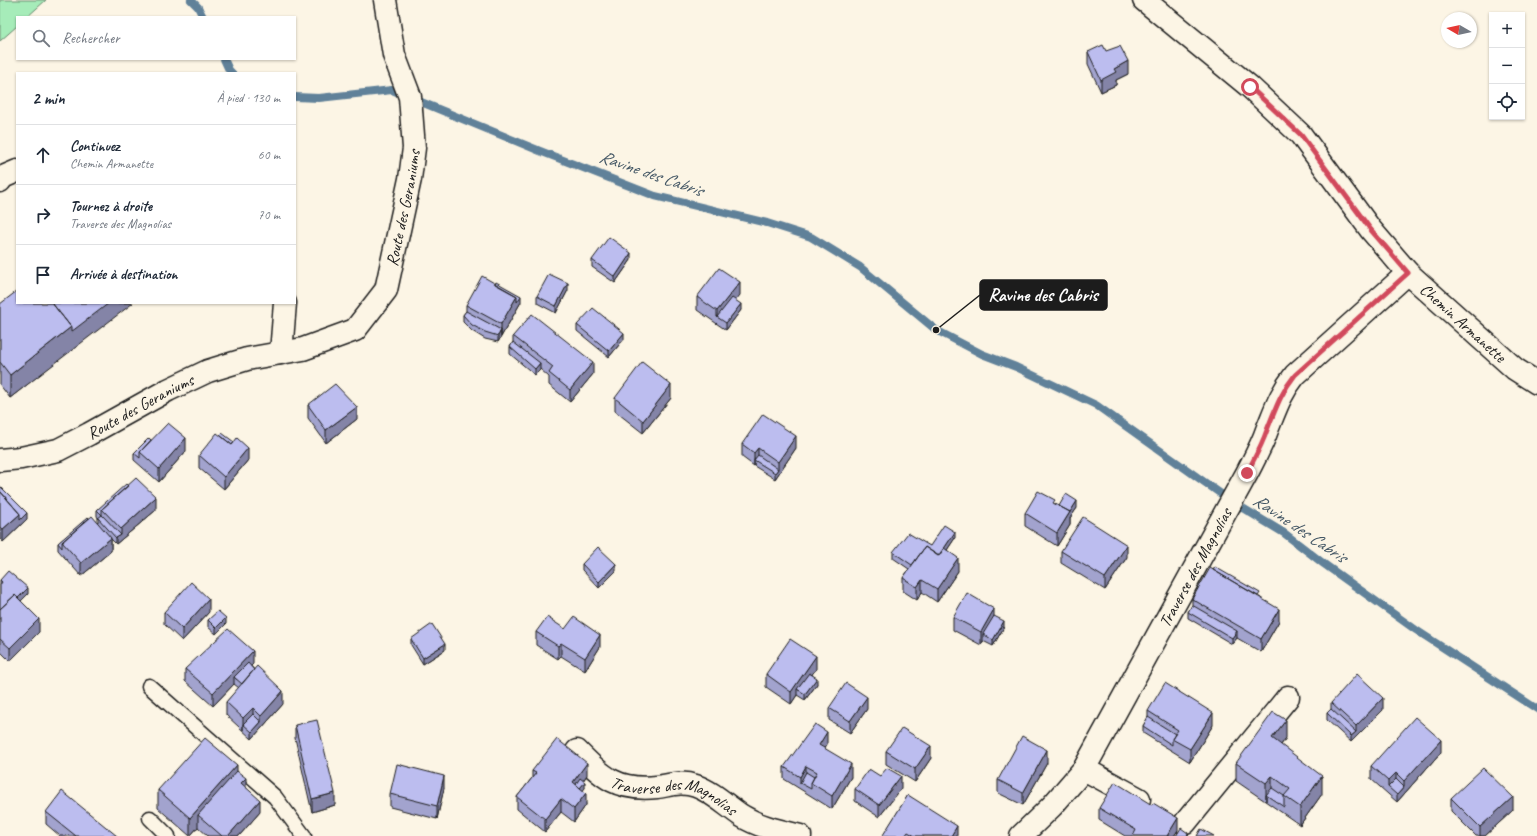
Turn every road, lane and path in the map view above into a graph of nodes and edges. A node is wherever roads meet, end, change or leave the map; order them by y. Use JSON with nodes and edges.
{"nodes":[{"id":1,"x":385,"y":0,"type":"edge"},
{"id":2,"x":1144,"y":0,"type":"edge"},
{"id":3,"x":16,"y":171,"type":"edge"},
{"id":4,"x":0,"y":181,"type":"edge"},
{"id":5,"x":1408,"y":273,"type":"junction"},
{"id":6,"x":285,"y":304,"type":"edge"},
{"id":7,"x":281,"y":353,"type":"junction"},
{"id":8,"x":1537,"y":383,"type":"edge"},
{"id":9,"x":0,"y":460,"type":"edge"},
{"id":10,"x":149,"y":686,"type":"dead end"},
{"id":11,"x":1288,"y":697,"type":"dead end"},
{"id":12,"x":577,"y":751,"type":"dead end"},
{"id":13,"x":1084,"y":769,"type":"junction"},
{"id":14,"x":150,"y":818,"type":"dead end"},
{"id":15,"x":168,"y":836,"type":"edge"},
{"id":16,"x":304,"y":836,"type":"edge"},
{"id":17,"x":800,"y":836,"type":"edge"},
{"id":18,"x":1021,"y":836,"type":"edge"}],
"edges":[{"from":1,"to":7,"type":"street","name":"Route des Geraniums"},
{"from":2,"to":5,"type":"street","name":"Chemin Armanette"},
{"from":3,"to":4,"type":"street"},
{"from":5,"to":8,"type":"street","name":"Chemin Armanette"},
{"from":5,"to":13,"type":"street","name":"Traverse des Magnolias"},
{"from":6,"to":7,"type":"street"},
{"from":7,"to":9,"type":"street","name":"Route des Geraniums"},
{"from":10,"to":16,"type":"lane"},
{"from":11,"to":13,"type":"street"},
{"from":12,"to":17,"type":"street","name":"Traverse des Magnolias"},
{"from":13,"to":18,"type":"street","name":"Traverse des Magnolias"},
{"from":14,"to":15,"type":"lane"}]}
